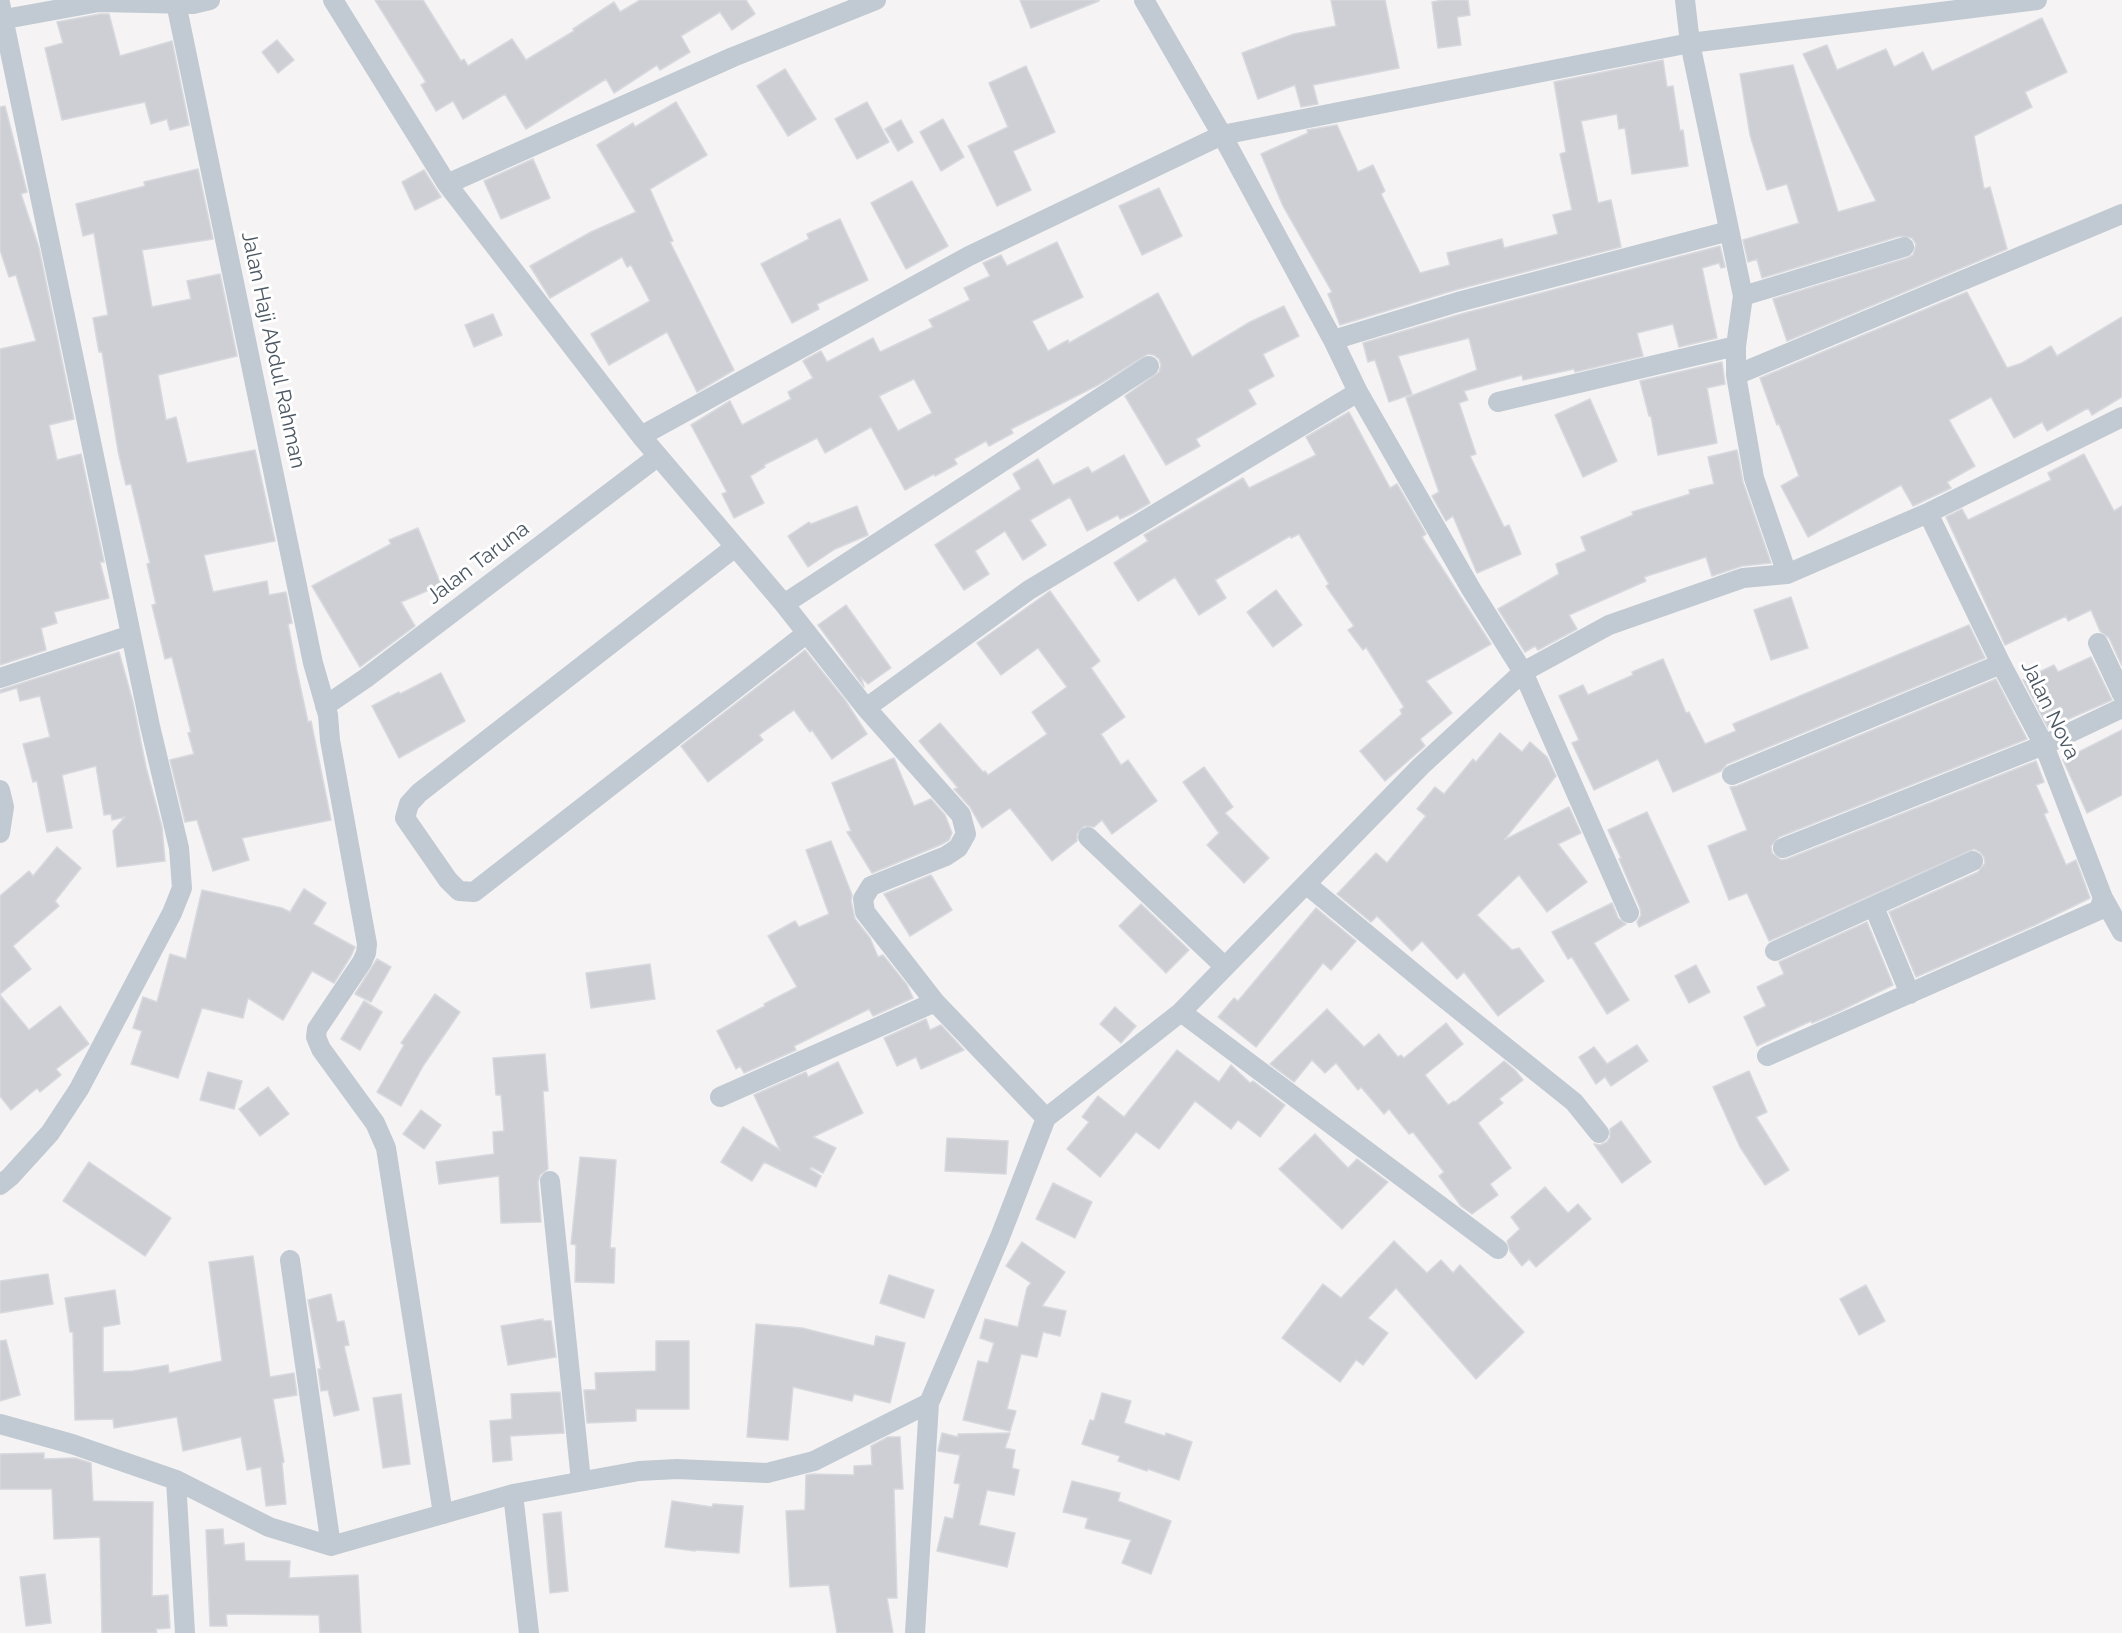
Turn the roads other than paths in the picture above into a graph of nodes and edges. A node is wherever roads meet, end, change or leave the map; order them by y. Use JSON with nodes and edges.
{"nodes":[{"id":1,"x":333,"y":0,"type":"edge"},
{"id":2,"x":876,"y":0,"type":"edge"},
{"id":3,"x":1144,"y":0,"type":"edge"},
{"id":4,"x":1685,"y":0,"type":"edge"},
{"id":5,"x":2037,"y":0,"type":"edge"},
{"id":6,"x":193,"y":2,"type":"edge"},
{"id":7,"x":1,"y":14,"type":"edge"},
{"id":8,"x":1690,"y":43,"type":"junction"},
{"id":9,"x":1222,"y":135,"type":"junction"},
{"id":10,"x":447,"y":184,"type":"junction"},
{"id":11,"x":2122,"y":214,"type":"edge"},
{"id":12,"x":1729,"y":231,"type":"junction"},
{"id":13,"x":1904,"y":247,"type":"dead end"},
{"id":14,"x":1743,"y":296,"type":"junction"},
{"id":15,"x":1333,"y":340,"type":"junction"},
{"id":16,"x":1736,"y":346,"type":"junction"},
{"id":17,"x":1149,"y":366,"type":"dead end"},
{"id":18,"x":1736,"y":375,"type":"junction"},
{"id":19,"x":1358,"y":392,"type":"junction"},
{"id":20,"x":1498,"y":402,"type":"dead end"},
{"id":21,"x":2122,"y":417,"type":"edge"},
{"id":22,"x":641,"y":436,"type":"junction"},
{"id":23,"x":657,"y":457,"type":"junction"},
{"id":24,"x":1928,"y":513,"type":"junction"},
{"id":25,"x":735,"y":547,"type":"junction"},
{"id":26,"x":1787,"y":574,"type":"junction"},
{"id":27,"x":784,"y":604,"type":"junction"},
{"id":28,"x":807,"y":633,"type":"junction"},
{"id":29,"x":131,"y":635,"type":"junction"},
{"id":30,"x":2098,"y":643,"type":"dead end"},
{"id":31,"x":2001,"y":664,"type":"junction"},
{"id":32,"x":1522,"y":672,"type":"junction"},
{"id":33,"x":0,"y":678,"type":"edge"},
{"id":34,"x":2122,"y":694,"type":"edge"},
{"id":35,"x":325,"y":706,"type":"junction"},
{"id":36,"x":866,"y":708,"type":"junction"},
{"id":37,"x":2122,"y":708,"type":"edge"},
{"id":38,"x":2044,"y":745,"type":"junction"},
{"id":39,"x":1732,"y":774,"type":"dead end"},
{"id":40,"x":0,"y":790,"type":"edge"},
{"id":41,"x":0,"y":833,"type":"edge"},
{"id":42,"x":1088,"y":837,"type":"dead end"},
{"id":43,"x":1783,"y":848,"type":"dead end"},
{"id":44,"x":1973,"y":861,"type":"dead end"},
{"id":45,"x":1306,"y":884,"type":"junction"},
{"id":46,"x":2103,"y":898,"type":"junction"},
{"id":47,"x":1874,"y":907,"type":"junction"},
{"id":48,"x":1629,"y":913,"type":"dead end"},
{"id":49,"x":2122,"y":932,"type":"edge"},
{"id":50,"x":1775,"y":951,"type":"dead end"},
{"id":51,"x":1224,"y":966,"type":"junction"},
{"id":52,"x":1910,"y":994,"type":"junction"},
{"id":53,"x":935,"y":1002,"type":"junction"},
{"id":54,"x":1182,"y":1012,"type":"junction"},
{"id":55,"x":1767,"y":1056,"type":"dead end"},
{"id":56,"x":720,"y":1097,"type":"dead end"},
{"id":57,"x":1046,"y":1118,"type":"junction"},
{"id":58,"x":1599,"y":1133,"type":"dead end"},
{"id":59,"x":550,"y":1181,"type":"dead end"},
{"id":60,"x":0,"y":1185,"type":"edge"},
{"id":61,"x":1498,"y":1249,"type":"dead end"},
{"id":62,"x":290,"y":1260,"type":"dead end"},
{"id":63,"x":929,"y":1403,"type":"junction"},
{"id":64,"x":0,"y":1424,"type":"edge"},
{"id":65,"x":176,"y":1480,"type":"junction"},
{"id":66,"x":581,"y":1481,"type":"junction"},
{"id":67,"x":513,"y":1494,"type":"junction"},
{"id":68,"x":442,"y":1514,"type":"junction"},
{"id":69,"x":331,"y":1546,"type":"junction"},
{"id":70,"x":185,"y":1633,"type":"edge"},
{"id":71,"x":529,"y":1633,"type":"edge"},
{"id":72,"x":915,"y":1633,"type":"edge"}],
"edges":[{"from":1,"to":10,"type":"street"},
{"from":2,"to":10,"type":"street"},
{"from":3,"to":9,"type":"street"},
{"from":4,"to":8,"type":"street"},
{"from":5,"to":8,"type":"street"},
{"from":6,"to":7,"type":"street"},
{"from":6,"to":35,"type":"street","name":"Jalan Haji Abdul Rahman"},
{"from":7,"to":29,"type":"street"},
{"from":8,"to":9,"type":"street"},
{"from":8,"to":12,"type":"street"},
{"from":9,"to":15,"type":"street"},
{"from":9,"to":22,"type":"street"},
{"from":10,"to":22,"type":"street"},
{"from":11,"to":18,"type":"street"},
{"from":12,"to":14,"type":"street"},
{"from":12,"to":15,"type":"street"},
{"from":13,"to":14,"type":"street"},
{"from":14,"to":16,"type":"street"},
{"from":15,"to":19,"type":"street"},
{"from":16,"to":18,"type":"street"},
{"from":16,"to":20,"type":"street"},
{"from":17,"to":27,"type":"street"},
{"from":18,"to":26,"type":"street"},
{"from":19,"to":32,"type":"street"},
{"from":19,"to":36,"type":"street"},
{"from":21,"to":24,"type":"street"},
{"from":22,"to":23,"type":"street"},
{"from":23,"to":25,"type":"street"},
{"from":23,"to":35,"type":"street","name":"Jalan Taruna"},
{"from":24,"to":26,"type":"street"},
{"from":24,"to":31,"type":"street","name":"Jalan Nova"},
{"from":25,"to":27,"type":"street"},
{"from":25,"to":28,"type":"street"},
{"from":26,"to":32,"type":"street"},
{"from":27,"to":28,"type":"street"},
{"from":28,"to":36,"type":"street"},
{"from":29,"to":33,"type":"street"},
{"from":29,"to":60,"type":"street"},
{"from":30,"to":34,"type":"street"},
{"from":31,"to":38,"type":"street","name":"Jalan Nova"},
{"from":31,"to":39,"type":"street"},
{"from":32,"to":45,"type":"street"},
{"from":32,"to":48,"type":"street"},
{"from":35,"to":68,"type":"street","name":"Jalan Haji Abdul Rahman"},
{"from":36,"to":53,"type":"street"},
{"from":37,"to":38,"type":"street"},
{"from":38,"to":43,"type":"street"},
{"from":38,"to":46,"type":"street","name":"Jalan Nova"},
{"from":40,"to":41,"type":"street"},
{"from":42,"to":51,"type":"street"},
{"from":44,"to":47,"type":"street"},
{"from":45,"to":51,"type":"street"},
{"from":45,"to":58,"type":"street"},
{"from":46,"to":49,"type":"street","name":"Jalan Nova"},
{"from":46,"to":52,"type":"street"},
{"from":47,"to":50,"type":"street"},
{"from":47,"to":52,"type":"street"},
{"from":51,"to":54,"type":"street"},
{"from":52,"to":55,"type":"street"},
{"from":53,"to":56,"type":"street"},
{"from":53,"to":57,"type":"street"},
{"from":54,"to":57,"type":"street"},
{"from":54,"to":61,"type":"street"},
{"from":57,"to":63,"type":"street"},
{"from":59,"to":66,"type":"street"},
{"from":62,"to":69,"type":"street"},
{"from":63,"to":66,"type":"street"},
{"from":63,"to":72,"type":"street"},
{"from":64,"to":65,"type":"street"},
{"from":65,"to":69,"type":"street"},
{"from":65,"to":70,"type":"street"},
{"from":66,"to":67,"type":"street"},
{"from":67,"to":68,"type":"street"},
{"from":67,"to":71,"type":"street"},
{"from":68,"to":69,"type":"street"}]}
